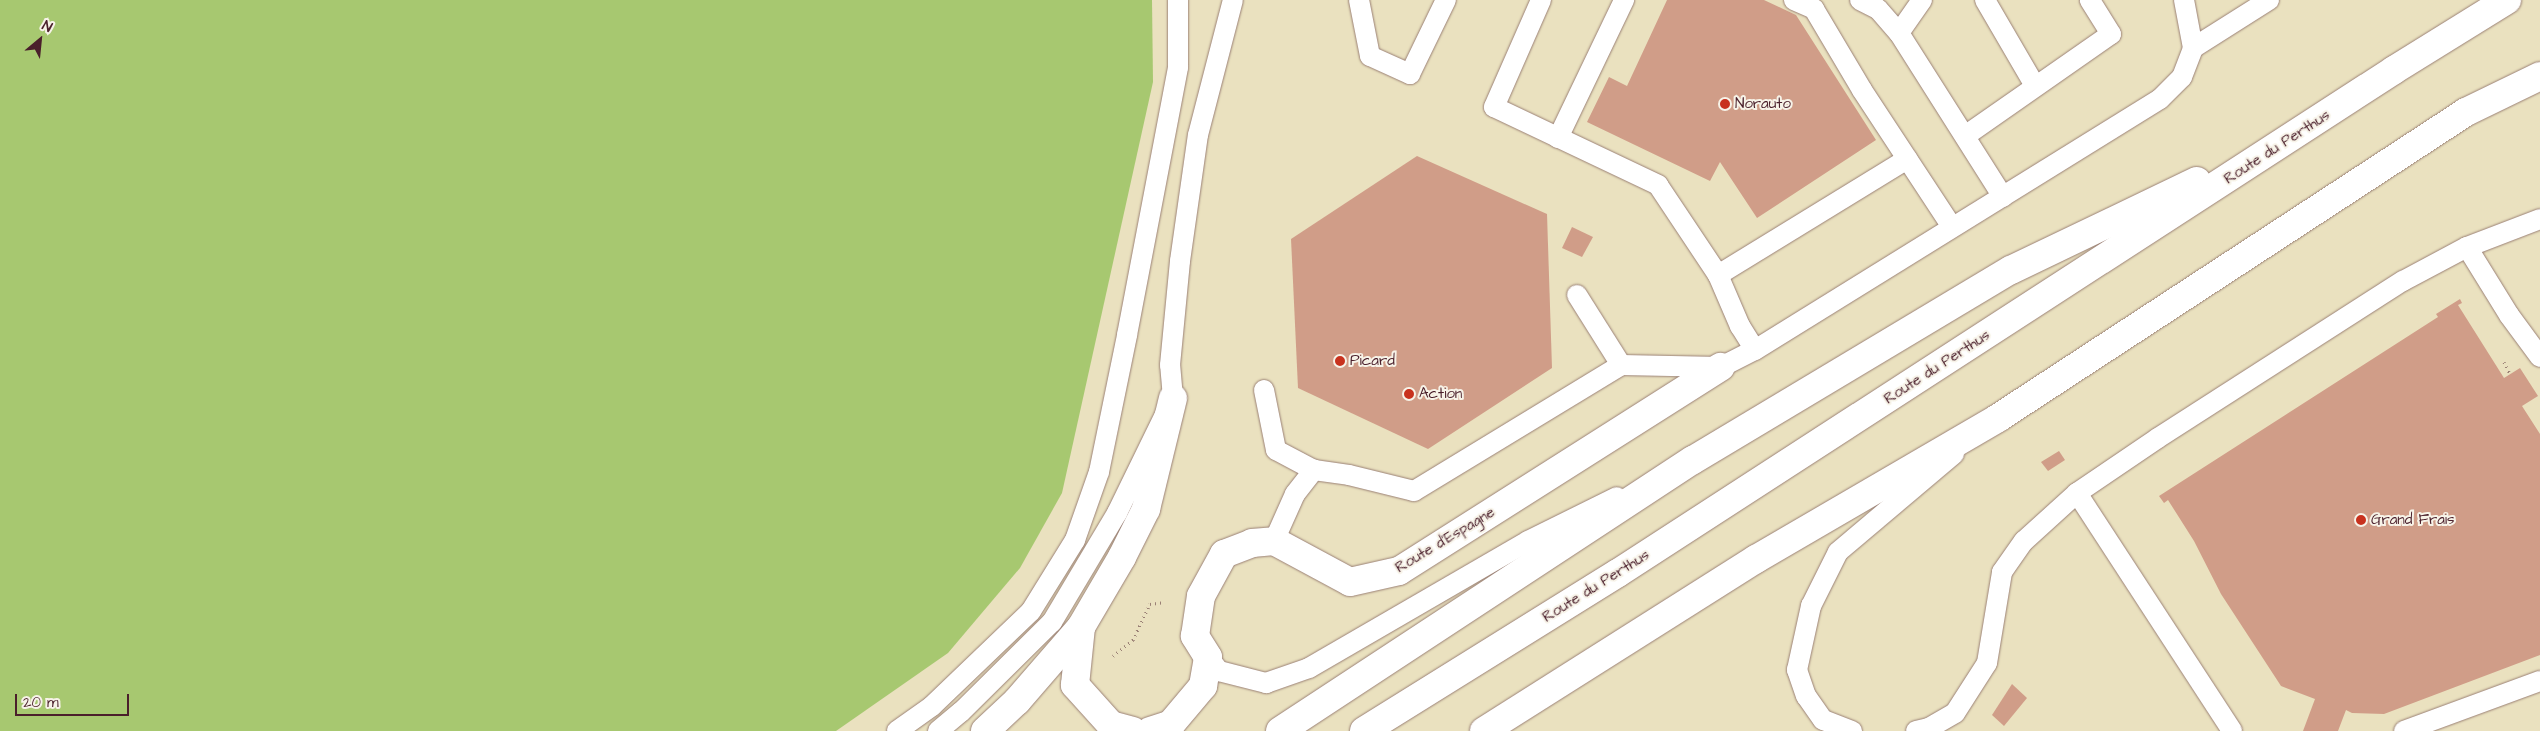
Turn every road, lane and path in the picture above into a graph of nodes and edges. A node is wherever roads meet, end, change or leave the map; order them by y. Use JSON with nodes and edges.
{"nodes":[{"id":1,"x":1178,"y":0,"type":"edge"},
{"id":2,"x":1233,"y":0,"type":"edge"},
{"id":3,"x":1359,"y":0,"type":"edge"},
{"id":4,"x":1446,"y":0,"type":"edge"},
{"id":5,"x":1541,"y":0,"type":"edge"},
{"id":6,"x":1624,"y":0,"type":"edge"},
{"id":7,"x":1794,"y":0,"type":"edge"},
{"id":8,"x":1860,"y":0,"type":"edge"},
{"id":9,"x":1922,"y":0,"type":"edge"},
{"id":10,"x":1985,"y":0,"type":"edge"},
{"id":11,"x":2090,"y":0,"type":"edge"},
{"id":12,"x":2184,"y":0,"type":"edge"},
{"id":13,"x":2268,"y":0,"type":"edge"},
{"id":14,"x":2508,"y":0,"type":"edge"},
{"id":15,"x":1899,"y":32,"type":"junction"},
{"id":16,"x":2194,"y":48,"type":"junction"},
{"id":17,"x":2540,"y":76,"type":"edge"},
{"id":18,"x":2035,"y":86,"type":"junction"},
{"id":19,"x":2300,"y":132,"type":"junction"},
{"id":20,"x":1965,"y":136,"type":"junction"},
{"id":21,"x":1558,"y":138,"type":"junction"},
{"id":22,"x":1908,"y":159,"type":"junction"},
{"id":23,"x":2003,"y":197,"type":"junction"},
{"id":24,"x":2540,"y":219,"type":"edge"},
{"id":25,"x":1952,"y":227,"type":"junction"},
{"id":26,"x":2467,"y":247,"type":"junction"},
{"id":27,"x":1718,"y":275,"type":"junction"},
{"id":28,"x":1577,"y":295,"type":"dead end"},
{"id":29,"x":1755,"y":350,"type":"junction"},
{"id":30,"x":2540,"y":357,"type":"edge"},
{"id":31,"x":1621,"y":365,"type":"junction"},
{"id":32,"x":1721,"y":367,"type":"junction"},
{"id":33,"x":1264,"y":390,"type":"dead end"},
{"id":34,"x":1173,"y":398,"type":"junction"},
{"id":35,"x":1998,"y":418,"type":"junction"},
{"id":36,"x":1693,"y":460,"type":"junction"},
{"id":37,"x":1314,"y":470,"type":"junction"},
{"id":38,"x":2077,"y":493,"type":"junction"},
{"id":39,"x":1274,"y":541,"type":"junction"},
{"id":40,"x":1081,"y":627,"type":"junction"},
{"id":41,"x":1208,"y":657,"type":"junction"},
{"id":42,"x":2540,"y":681,"type":"edge"},
{"id":43,"x":1817,"y":726,"type":"edge"},
{"id":44,"x":1286,"y":729,"type":"edge"},
{"id":45,"x":897,"y":731,"type":"edge"},
{"id":46,"x":938,"y":731,"type":"edge"},
{"id":47,"x":985,"y":731,"type":"edge"},
{"id":48,"x":1133,"y":731,"type":"edge"},
{"id":49,"x":1150,"y":731,"type":"edge"},
{"id":50,"x":1364,"y":731,"type":"edge"},
{"id":51,"x":1484,"y":731,"type":"edge"},
{"id":52,"x":1852,"y":731,"type":"edge"},
{"id":53,"x":1916,"y":731,"type":"edge"},
{"id":54,"x":2232,"y":731,"type":"edge"},
{"id":55,"x":2404,"y":731,"type":"edge"}],
"edges":[{"from":1,"to":45,"type":"lane"},
{"from":2,"to":34,"type":"lane"},
{"from":3,"to":4,"type":"lane"},
{"from":5,"to":21,"type":"lane"},
{"from":6,"to":21,"type":"lane"},
{"from":7,"to":22,"type":"lane"},
{"from":8,"to":15,"type":"lane"},
{"from":9,"to":15,"type":"lane"},
{"from":10,"to":18,"type":"lane"},
{"from":11,"to":18,"type":"lane"},
{"from":12,"to":16,"type":"lane"},
{"from":13,"to":16,"type":"lane"},
{"from":14,"to":19,"type":"main road","name":"Route du Perthus"},
{"from":15,"to":20,"type":"lane"},
{"from":16,"to":23,"type":"lane"},
{"from":17,"to":35,"type":"main road"},
{"from":18,"to":20,"type":"lane"},
{"from":19,"to":36,"type":"main road"},
{"from":19,"to":50,"type":"main road","name":"Route du Perthus"},
{"from":20,"to":23,"type":"lane"},
{"from":21,"to":27,"type":"lane"},
{"from":22,"to":25,"type":"lane"},
{"from":22,"to":27,"type":"lane"},
{"from":23,"to":25,"type":"lane"},
{"from":24,"to":26,"type":"lane"},
{"from":25,"to":29,"type":"lane"},
{"from":26,"to":30,"type":"lane"},
{"from":26,"to":38,"type":"lane"},
{"from":27,"to":29,"type":"lane"},
{"from":28,"to":31,"type":"lane"},
{"from":29,"to":32,"type":"lane"},
{"from":31,"to":32,"type":"lane"},
{"from":31,"to":37,"type":"lane"},
{"from":32,"to":39,"type":"main road","name":"Route d'Espagne"},
{"from":33,"to":37,"type":"lane"},
{"from":34,"to":40,"type":"main road"},
{"from":34,"to":46,"type":"lane"},
{"from":35,"to":43,"type":"lane"},
{"from":35,"to":51,"type":"main road"},
{"from":36,"to":41,"type":"lane"},
{"from":36,"to":44,"type":"main road"},
{"from":37,"to":39,"type":"lane"},
{"from":38,"to":53,"type":"lane"},
{"from":38,"to":54,"type":"lane"},
{"from":39,"to":41,"type":"main road"},
{"from":40,"to":47,"type":"main road"},
{"from":40,"to":48,"type":"main road"},
{"from":41,"to":49,"type":"main road"},
{"from":42,"to":55,"type":"lane"},
{"from":43,"to":52,"type":"lane"}]}
